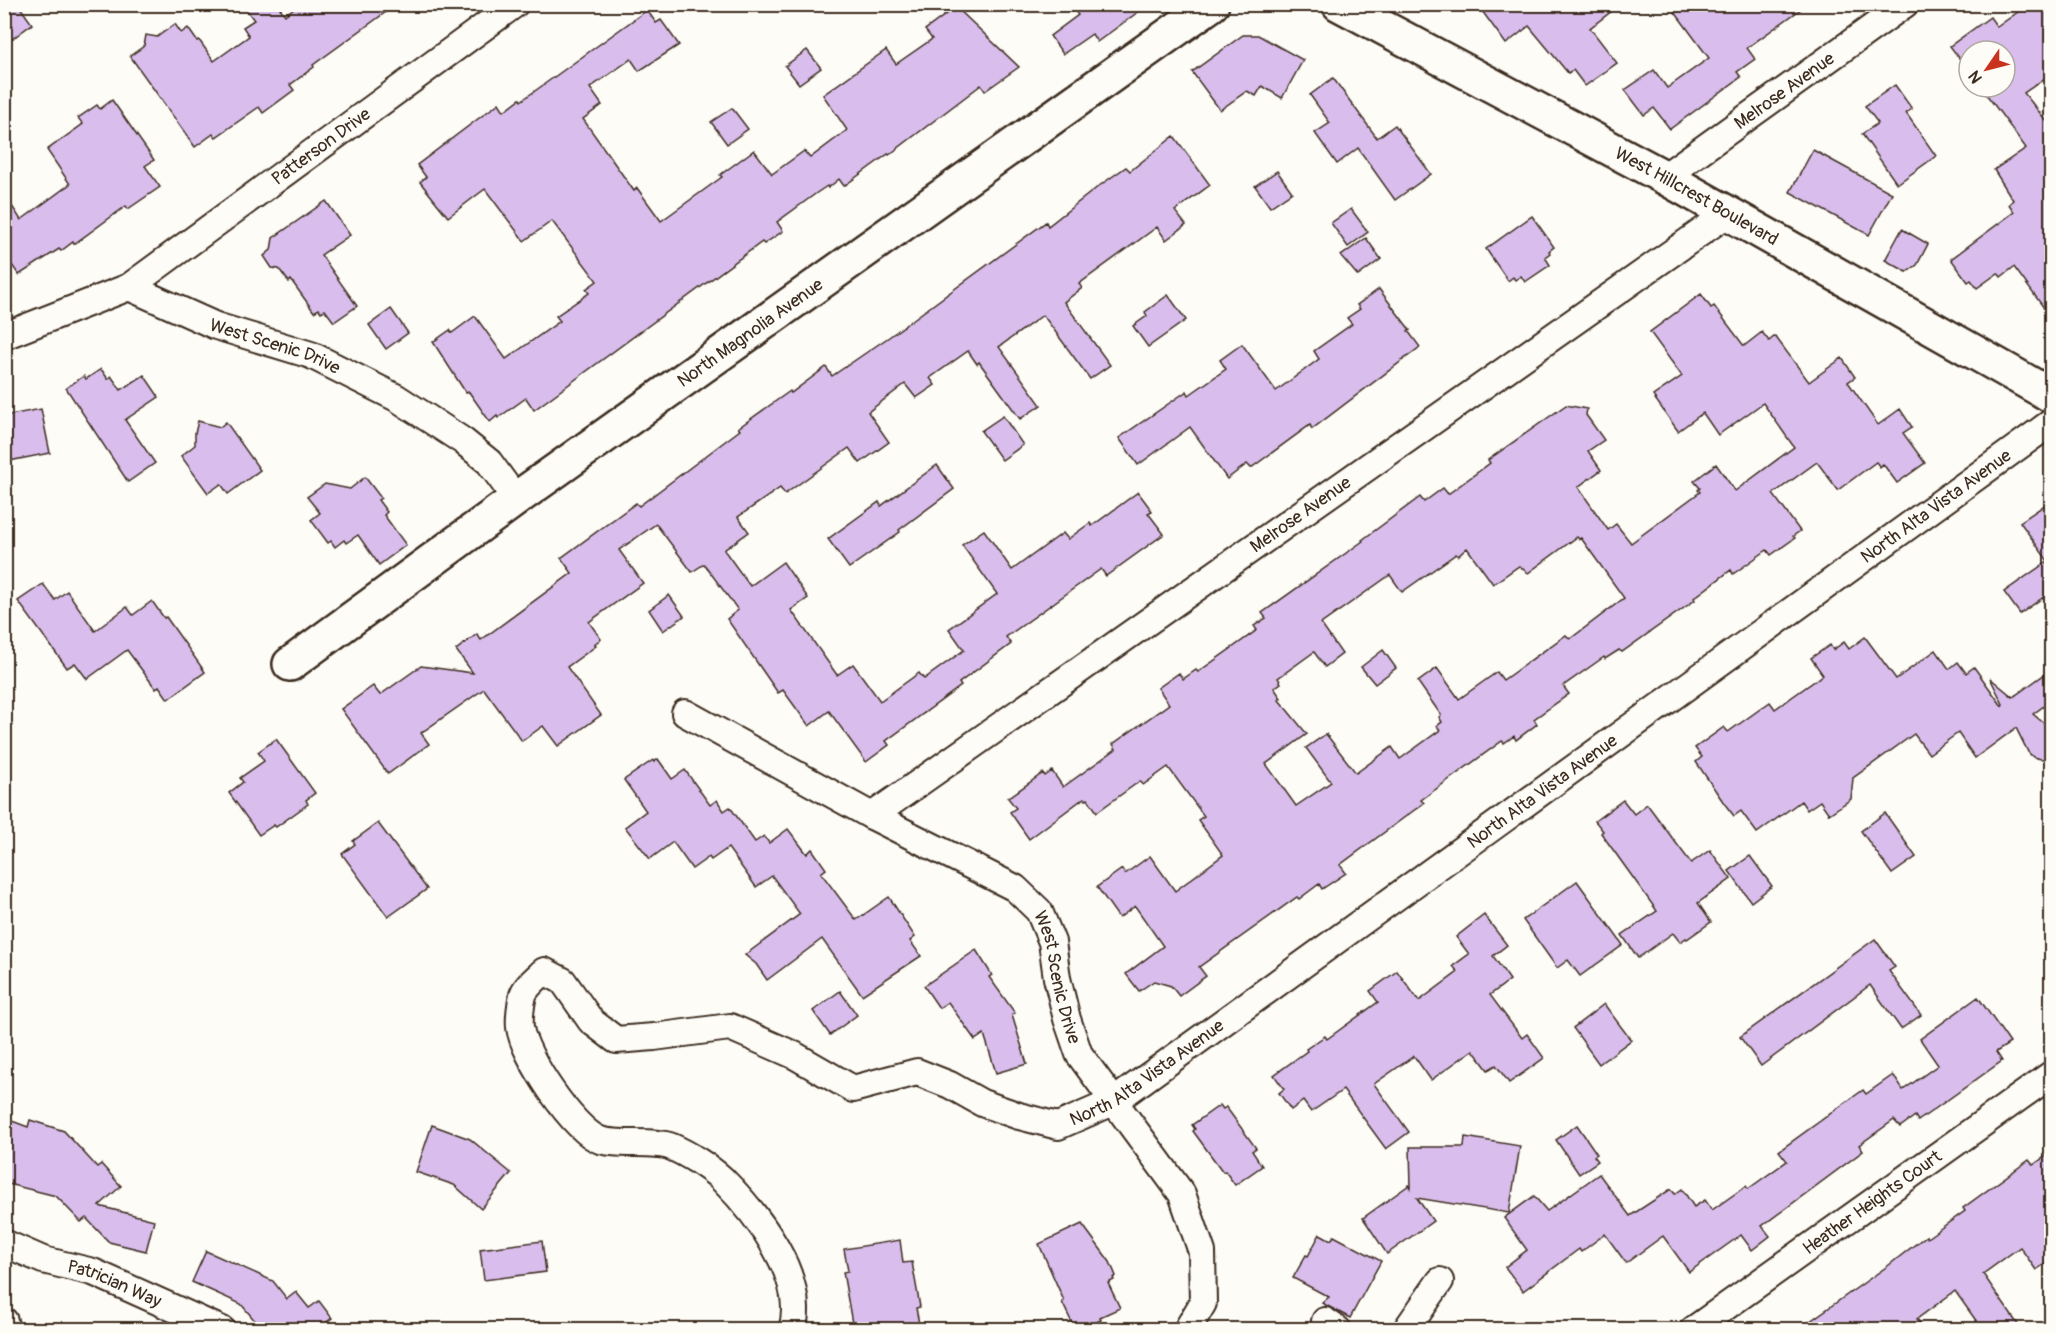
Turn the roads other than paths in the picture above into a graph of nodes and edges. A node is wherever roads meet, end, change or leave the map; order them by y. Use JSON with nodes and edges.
{"nodes":[{"id":1,"x":515,"y":4,"type":"edge"},
{"id":2,"x":1212,"y":4,"type":"edge"},
{"id":3,"x":1339,"y":4,"type":"edge"},
{"id":4,"x":1905,"y":4,"type":"edge"},
{"id":5,"x":1664,"y":177,"type":"junction"},
{"id":6,"x":1727,"y":214,"type":"junction"},
{"id":7,"x":129,"y":287,"type":"junction"},
{"id":8,"x":4,"y":336,"type":"edge"},
{"id":9,"x":2052,"y":396,"type":"edge"},
{"id":10,"x":2052,"y":422,"type":"edge"},
{"id":11,"x":516,"y":499,"type":"junction"},
{"id":12,"x":290,"y":664,"type":"dead end"},
{"id":13,"x":685,"y":713,"type":"dead end"},
{"id":14,"x":872,"y":816,"type":"junction"},
{"id":15,"x":2052,"y":1074,"type":"edge"},
{"id":16,"x":1113,"y":1102,"type":"junction"},
{"id":17,"x":4,"y":1244,"type":"edge"},
{"id":18,"x":1440,"y":1281,"type":"dead end"},
{"id":19,"x":4,"y":1321,"type":"edge"},
{"id":20,"x":6,"y":1329,"type":"edge"},
{"id":21,"x":222,"y":1329,"type":"edge"},
{"id":22,"x":792,"y":1329,"type":"edge"},
{"id":23,"x":1187,"y":1329,"type":"edge"},
{"id":24,"x":1406,"y":1329,"type":"edge"},
{"id":25,"x":1693,"y":1329,"type":"edge"}],
"edges":[{"from":1,"to":7,"type":"street","name":"Patterson Drive"},
{"from":2,"to":11,"type":"street","name":"North Magnolia Avenue"},
{"from":3,"to":5,"type":"street","name":"West Hillcrest Boulevard"},
{"from":4,"to":5,"type":"street","name":"Melrose Avenue"},
{"from":5,"to":6,"type":"street","name":"West Hillcrest Boulevard"},
{"from":6,"to":9,"type":"street","name":"West Hillcrest Boulevard"},
{"from":6,"to":14,"type":"street","name":"Melrose Avenue"},
{"from":7,"to":8,"type":"street"},
{"from":7,"to":11,"type":"street","name":"West Scenic Drive"},
{"from":10,"to":16,"type":"street","name":"North Alta Vista Avenue"},
{"from":11,"to":12,"type":"street","name":"North Magnolia Avenue"},
{"from":13,"to":14,"type":"street","name":"West Scenic Drive"},
{"from":14,"to":16,"type":"street","name":"West Scenic Drive"},
{"from":15,"to":25,"type":"street","name":"Heather Heights Court"},
{"from":16,"to":22,"type":"street","name":"North Alta Vista Avenue"},
{"from":16,"to":23,"type":"street","name":"West Scenic Drive"},
{"from":17,"to":21,"type":"street","name":"Patrician Way"},
{"from":18,"to":24,"type":"street"},
{"from":19,"to":20,"type":"street"}]}
